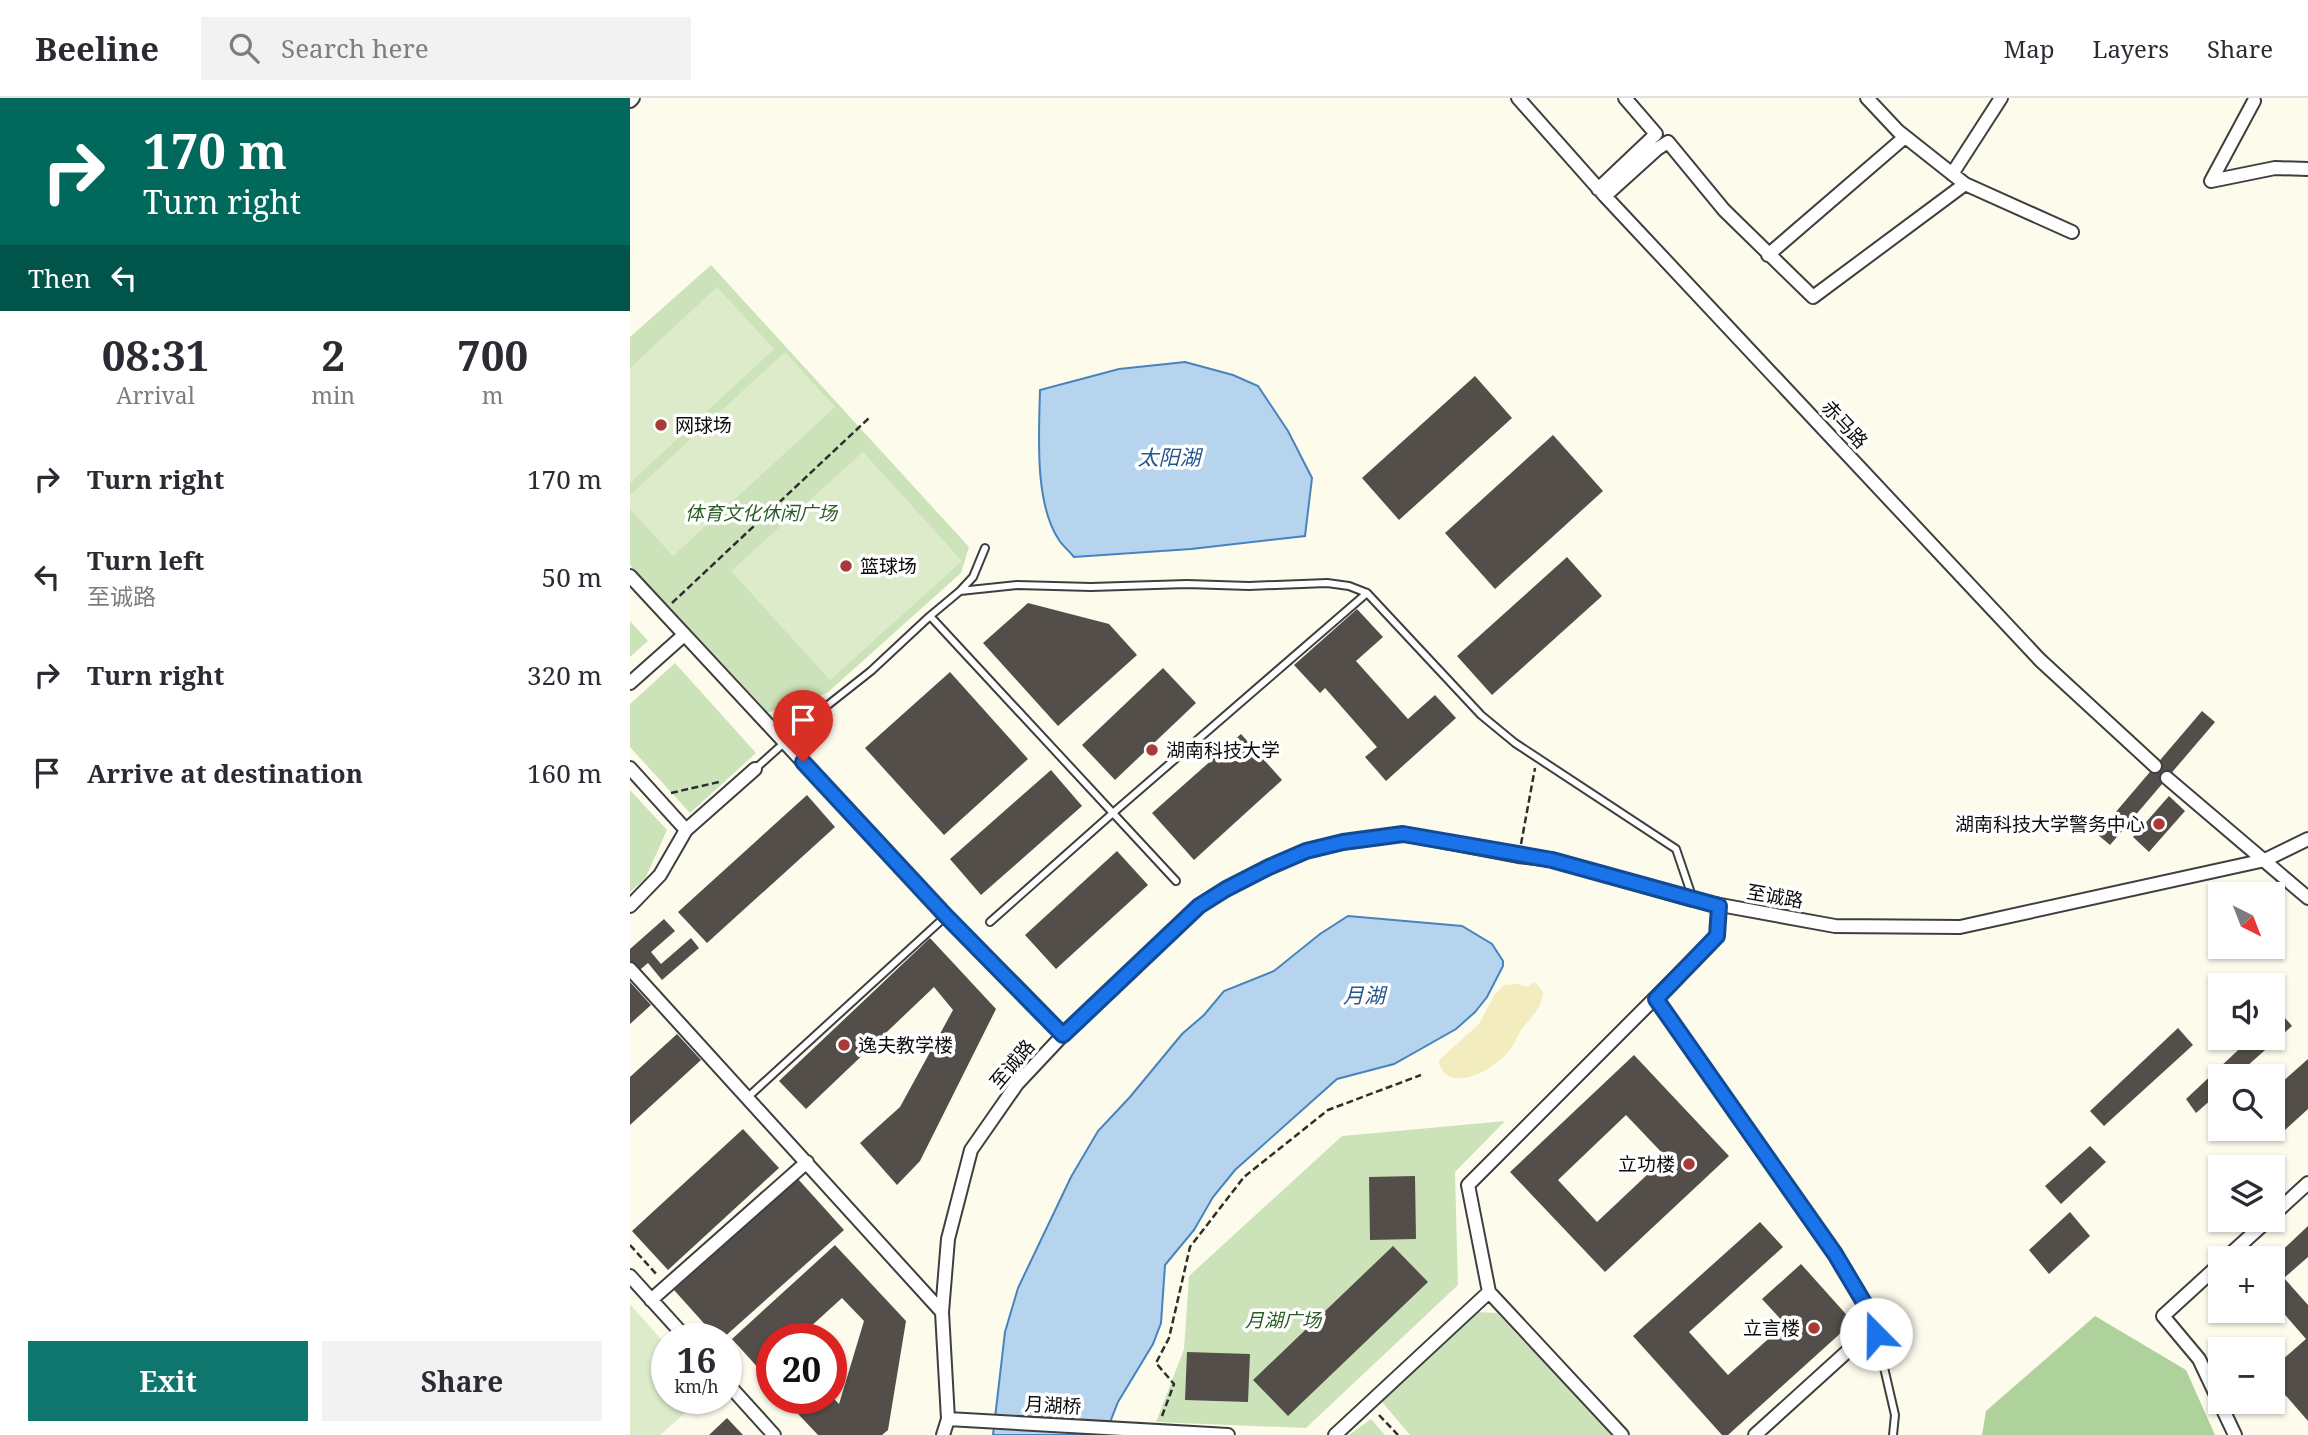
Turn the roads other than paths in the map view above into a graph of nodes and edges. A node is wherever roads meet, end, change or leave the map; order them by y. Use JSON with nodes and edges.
{"nodes":[{"id":1,"x":1518,"y":98,"type":"edge"},
{"id":2,"x":1625,"y":98,"type":"edge"},
{"id":3,"x":1867,"y":98,"type":"edge"},
{"id":4,"x":2001,"y":98,"type":"edge"},
{"id":5,"x":2254,"y":99,"type":"edge"},
{"id":6,"x":1905,"y":137,"type":"junction"},
{"id":7,"x":2308,"y":169,"type":"edge"},
{"id":8,"x":1952,"y":174,"type":"junction"},
{"id":9,"x":1965,"y":184,"type":"junction"},
{"id":10,"x":1602,"y":192,"type":"junction"},
{"id":11,"x":2072,"y":232,"type":"dead end"},
{"id":12,"x":1768,"y":256,"type":"junction"},
{"id":13,"x":985,"y":548,"type":"dead end"},
{"id":14,"x":630,"y":576,"type":"edge"},
{"id":15,"x":960,"y":591,"type":"junction"},
{"id":16,"x":1367,"y":593,"type":"junction"},
{"id":17,"x":930,"y":616,"type":"junction"},
{"id":18,"x":684,"y":635,"type":"junction"},
{"id":19,"x":630,"y":683,"type":"edge"},
{"id":20,"x":785,"y":743,"type":"junction"},
{"id":21,"x":2155,"y":766,"type":"dead end"},
{"id":22,"x":630,"y":768,"type":"edge"},
{"id":23,"x":755,"y":769,"type":"joint"},
{"id":24,"x":2167,"y":778,"type":"dead end"},
{"id":25,"x":1114,"y":812,"type":"junction"},
{"id":26,"x":686,"y":830,"type":"junction"},
{"id":27,"x":2308,"y":839,"type":"edge"},
{"id":28,"x":2265,"y":860,"type":"junction"},
{"id":29,"x":1176,"y":881,"type":"dead end"},
{"id":30,"x":2308,"y":898,"type":"edge"},
{"id":31,"x":1693,"y":900,"type":"junction"},
{"id":32,"x":630,"y":906,"type":"edge"},
{"id":33,"x":1719,"y":906,"type":"junction"},
{"id":34,"x":946,"y":916,"type":"junction"},
{"id":35,"x":990,"y":922,"type":"dead end"},
{"id":36,"x":630,"y":969,"type":"edge"},
{"id":37,"x":1656,"y":999,"type":"junction"},
{"id":38,"x":1063,"y":1035,"type":"junction"},
{"id":39,"x":748,"y":1097,"type":"junction"},
{"id":40,"x":807,"y":1162,"type":"junction"},
{"id":41,"x":2308,"y":1183,"type":"edge"},
{"id":42,"x":2285,"y":1204,"type":"edge"},
{"id":43,"x":2255,"y":1232,"type":"edge"},
{"id":44,"x":2239,"y":1246,"type":"edge"},
{"id":45,"x":2208,"y":1275,"type":"edge"},
{"id":46,"x":630,"y":1276,"type":"edge"},
{"id":47,"x":1489,"y":1292,"type":"junction"},
{"id":48,"x":651,"y":1300,"type":"junction"},
{"id":49,"x":942,"y":1312,"type":"junction"},
{"id":50,"x":672,"y":1323,"type":"edge"},
{"id":51,"x":1876,"y":1334,"type":"junction"},
{"id":52,"x":742,"y":1400,"type":"edge"},
{"id":53,"x":948,"y":1419,"type":"junction"},
{"id":54,"x":774,"y":1435,"type":"edge"},
{"id":55,"x":943,"y":1435,"type":"edge"},
{"id":56,"x":1228,"y":1435,"type":"edge"},
{"id":57,"x":1335,"y":1435,"type":"edge"},
{"id":58,"x":1622,"y":1435,"type":"edge"},
{"id":59,"x":1755,"y":1435,"type":"edge"},
{"id":60,"x":1893,"y":1435,"type":"edge"},
{"id":61,"x":2235,"y":1435,"type":"edge"}],
"edges":[{"from":1,"to":10,"type":"street","name":"赤马路"},
{"from":2,"to":10,"type":"street"},
{"from":3,"to":6,"type":"street"},
{"from":4,"to":8,"type":"street"},
{"from":5,"to":7,"type":"street"},
{"from":6,"to":8,"type":"street"},
{"from":6,"to":12,"type":"street"},
{"from":8,"to":9,"type":"street"},
{"from":9,"to":11,"type":"street"},
{"from":9,"to":12,"type":"street"},
{"from":10,"to":12,"type":"street"},
{"from":10,"to":21,"type":"street","name":"赤马路"},
{"from":13,"to":15,"type":"lane"},
{"from":14,"to":18,"type":"street"},
{"from":15,"to":16,"type":"lane"},
{"from":15,"to":17,"type":"lane"},
{"from":16,"to":25,"type":"lane"},
{"from":16,"to":31,"type":"lane"},
{"from":17,"to":20,"type":"lane"},
{"from":17,"to":25,"type":"lane"},
{"from":18,"to":19,"type":"street"},
{"from":18,"to":20,"type":"street"},
{"from":20,"to":23,"type":"lane"},
{"from":20,"to":34,"type":"street"},
{"from":22,"to":26,"type":"street"},
{"from":23,"to":26,"type":"street"},
{"from":24,"to":28,"type":"street"},
{"from":25,"to":29,"type":"lane"},
{"from":25,"to":35,"type":"lane"},
{"from":26,"to":32,"type":"street"},
{"from":27,"to":28,"type":"street","name":"至诚路"},
{"from":28,"to":30,"type":"street"},
{"from":28,"to":33,"type":"street","name":"至诚路"},
{"from":31,"to":33,"type":"street","name":"至诚路"},
{"from":31,"to":38,"type":"street","name":"至诚路"},
{"from":33,"to":37,"type":"street"},
{"from":34,"to":38,"type":"street"},
{"from":34,"to":39,"type":"lane"},
{"from":36,"to":39,"type":"street"},
{"from":37,"to":47,"type":"street"},
{"from":37,"to":51,"type":"lane"},
{"from":38,"to":49,"type":"street","name":"至诚路"},
{"from":39,"to":40,"type":"street"},
{"from":40,"to":48,"type":"street"},
{"from":40,"to":49,"type":"street"},
{"from":41,"to":42,"type":"street"},
{"from":43,"to":44,"type":"street"},
{"from":45,"to":61,"type":"street"},
{"from":46,"to":48,"type":"street"},
{"from":47,"to":57,"type":"street"},
{"from":47,"to":58,"type":"street"},
{"from":48,"to":50,"type":"street"},
{"from":49,"to":53,"type":"street","name":"至诚路"},
{"from":51,"to":59,"type":"street"},
{"from":51,"to":60,"type":"lane"},
{"from":52,"to":54,"type":"street"},
{"from":53,"to":55,"type":"street","name":"至诚路"},
{"from":53,"to":56,"type":"street","name":"月湖桥"}]}
